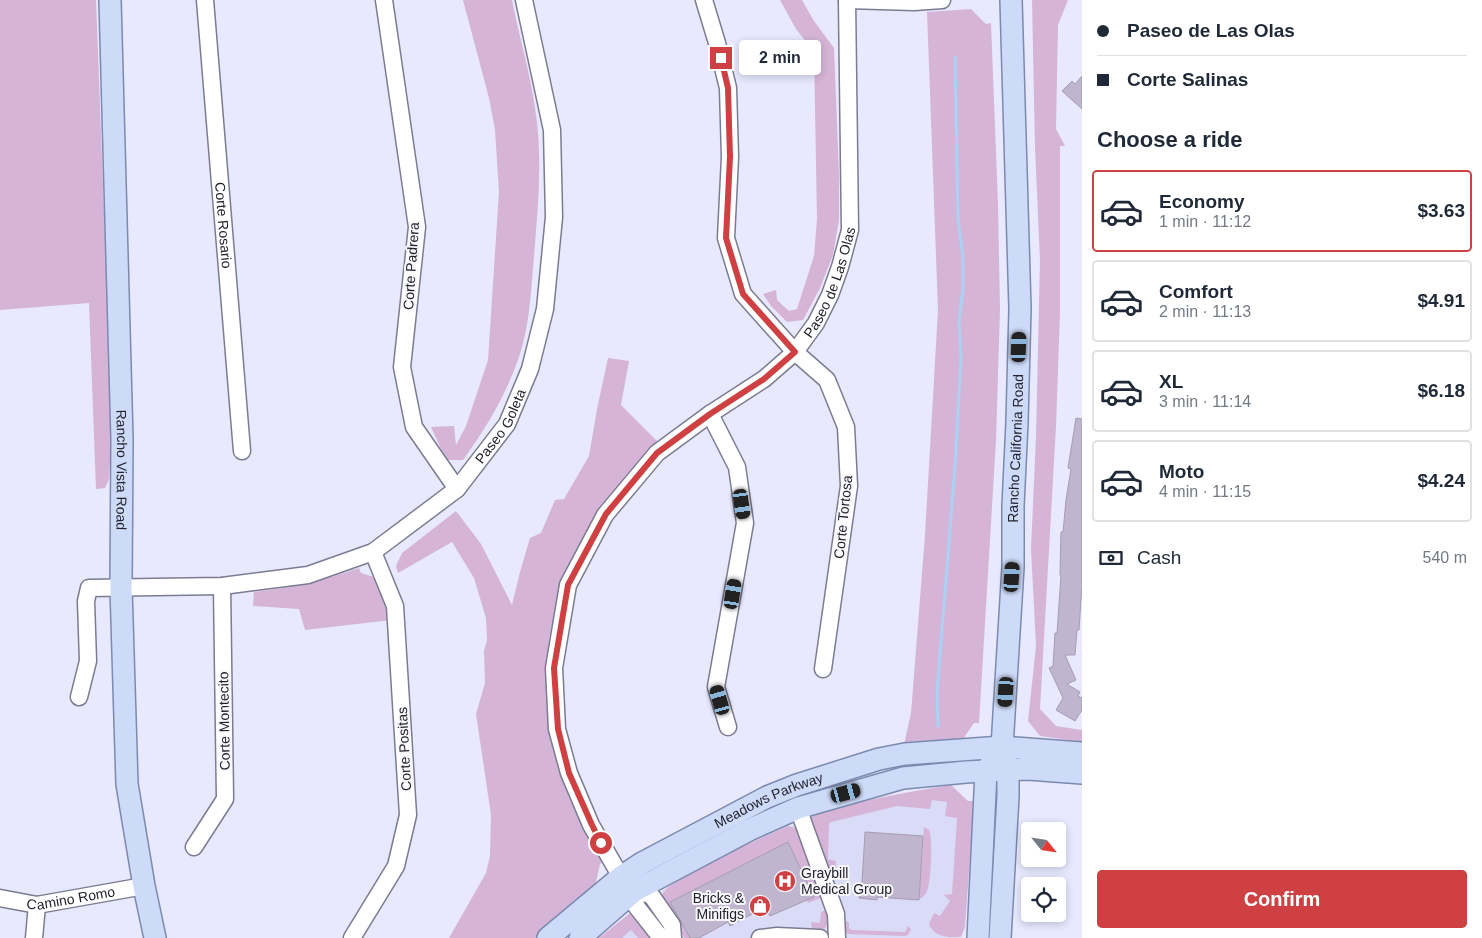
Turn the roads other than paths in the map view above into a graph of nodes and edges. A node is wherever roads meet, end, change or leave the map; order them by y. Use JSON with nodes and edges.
{"nodes":[{"id":1,"x":110,"y":0,"type":"edge"},
{"id":2,"x":205,"y":0,"type":"edge"},
{"id":3,"x":384,"y":0,"type":"edge"},
{"id":4,"x":524,"y":0,"type":"edge"},
{"id":5,"x":704,"y":0,"type":"edge"},
{"id":6,"x":847,"y":0,"type":"edge"},
{"id":7,"x":942,"y":0,"type":"edge"},
{"id":8,"x":1011,"y":0,"type":"edge"},
{"id":9,"x":795,"y":352,"type":"junction"},
{"id":10,"x":710,"y":414,"type":"junction"},
{"id":11,"x":242,"y":451,"type":"dead end"},
{"id":12,"x":457,"y":489,"type":"junction"},
{"id":13,"x":373,"y":552,"type":"junction"},
{"id":14,"x":222,"y":586,"type":"junction"},
{"id":15,"x":121,"y":588,"type":"junction"},
{"id":16,"x":823,"y":669,"type":"dead end"},
{"id":17,"x":79,"y":697,"type":"dead end"},
{"id":18,"x":728,"y":727,"type":"dead end"},
{"id":19,"x":1002,"y":747,"type":"junction"},
{"id":20,"x":1082,"y":753,"type":"edge"},
{"id":21,"x":1008,"y":770,"type":"junction"},
{"id":22,"x":986,"y":772,"type":"junction"},
{"id":23,"x":1082,"y":773,"type":"edge"},
{"id":24,"x":798,"y":808,"type":"junction"},
{"id":25,"x":194,"y":847,"type":"dead end"},
{"id":26,"x":627,"y":884,"type":"junction"},
{"id":27,"x":144,"y":886,"type":"junction"},
{"id":28,"x":0,"y":898,"type":"edge"},
{"id":29,"x":37,"y":905,"type":"junction"},
{"id":30,"x":34,"y":938,"type":"edge"},
{"id":31,"x":156,"y":938,"type":"edge"},
{"id":32,"x":352,"y":938,"type":"edge"},
{"id":33,"x":548,"y":938,"type":"edge"},
{"id":34,"x":580,"y":938,"type":"edge"},
{"id":35,"x":663,"y":938,"type":"edge"},
{"id":36,"x":673,"y":938,"type":"edge"},
{"id":37,"x":760,"y":938,"type":"edge"},
{"id":38,"x":820,"y":938,"type":"edge"},
{"id":39,"x":837,"y":938,"type":"edge"},
{"id":40,"x":978,"y":938,"type":"edge"},
{"id":41,"x":1000,"y":938,"type":"edge"}],
"edges":[{"from":1,"to":15,"type":"main road","name":"Rancho Vista Road"},
{"from":2,"to":11,"type":"street","name":"Corte Rosario"},
{"from":3,"to":12,"type":"street","name":"Corte Padrera"},
{"from":4,"to":12,"type":"street","name":"Paseo Goleta"},
{"from":5,"to":9,"type":"street","name":"Corte Tortosa"},
{"from":6,"to":7,"type":"street"},
{"from":6,"to":9,"type":"street","name":"Paseo de Las Olas"},
{"from":8,"to":19,"type":"main road","name":"Rancho California Road"},
{"from":9,"to":10,"type":"street","name":"Paseo de Las Olas"},
{"from":9,"to":16,"type":"street","name":"Corte Tortosa"},
{"from":10,"to":18,"type":"street"},
{"from":10,"to":26,"type":"street","name":"Paseo de Las Olas"},
{"from":12,"to":13,"type":"street","name":"Paseo Goleta"},
{"from":13,"to":14,"type":"street","name":"Paseo Goleta"},
{"from":13,"to":32,"type":"street","name":"Corte Positas"},
{"from":14,"to":15,"type":"street","name":"Paseo Goleta"},
{"from":14,"to":25,"type":"street","name":"Corte Montecito"},
{"from":15,"to":17,"type":"street","name":"Paseo Goleta"},
{"from":15,"to":27,"type":"main road","name":"Rancho Vista Road"},
{"from":19,"to":20,"type":"main road","name":"Meadows Parkway"},
{"from":19,"to":21,"type":"main road","name":"Rancho California Road"},
{"from":19,"to":22,"type":"main road","name":"Rancho California Road"},
{"from":19,"to":26,"type":"main road","name":"Meadows Parkway"},
{"from":21,"to":22,"type":"main road","name":"Meadows Parkway"},
{"from":21,"to":23,"type":"main road","name":"Meadows Parkway"},
{"from":21,"to":41,"type":"main road","name":"Rancho California Road"},
{"from":22,"to":24,"type":"main road","name":"Meadows Parkway"},
{"from":22,"to":40,"type":"main road","name":"Rancho California Road"},
{"from":24,"to":26,"type":"main road","name":"Meadows Parkway"},
{"from":24,"to":39,"type":"street"},
{"from":26,"to":33,"type":"main road","name":"Meadows Parkway"},
{"from":26,"to":34,"type":"main road","name":"Meadows Parkway"},
{"from":26,"to":35,"type":"street","name":"Paseo de Las Olas"},
{"from":26,"to":36,"type":"street"},
{"from":27,"to":29,"type":"street","name":"Camino Romo"},
{"from":27,"to":31,"type":"main road","name":"Rancho Vista Road"},
{"from":28,"to":29,"type":"street","name":"Camino Romo"},
{"from":29,"to":30,"type":"street"},
{"from":37,"to":38,"type":"street"}]}
